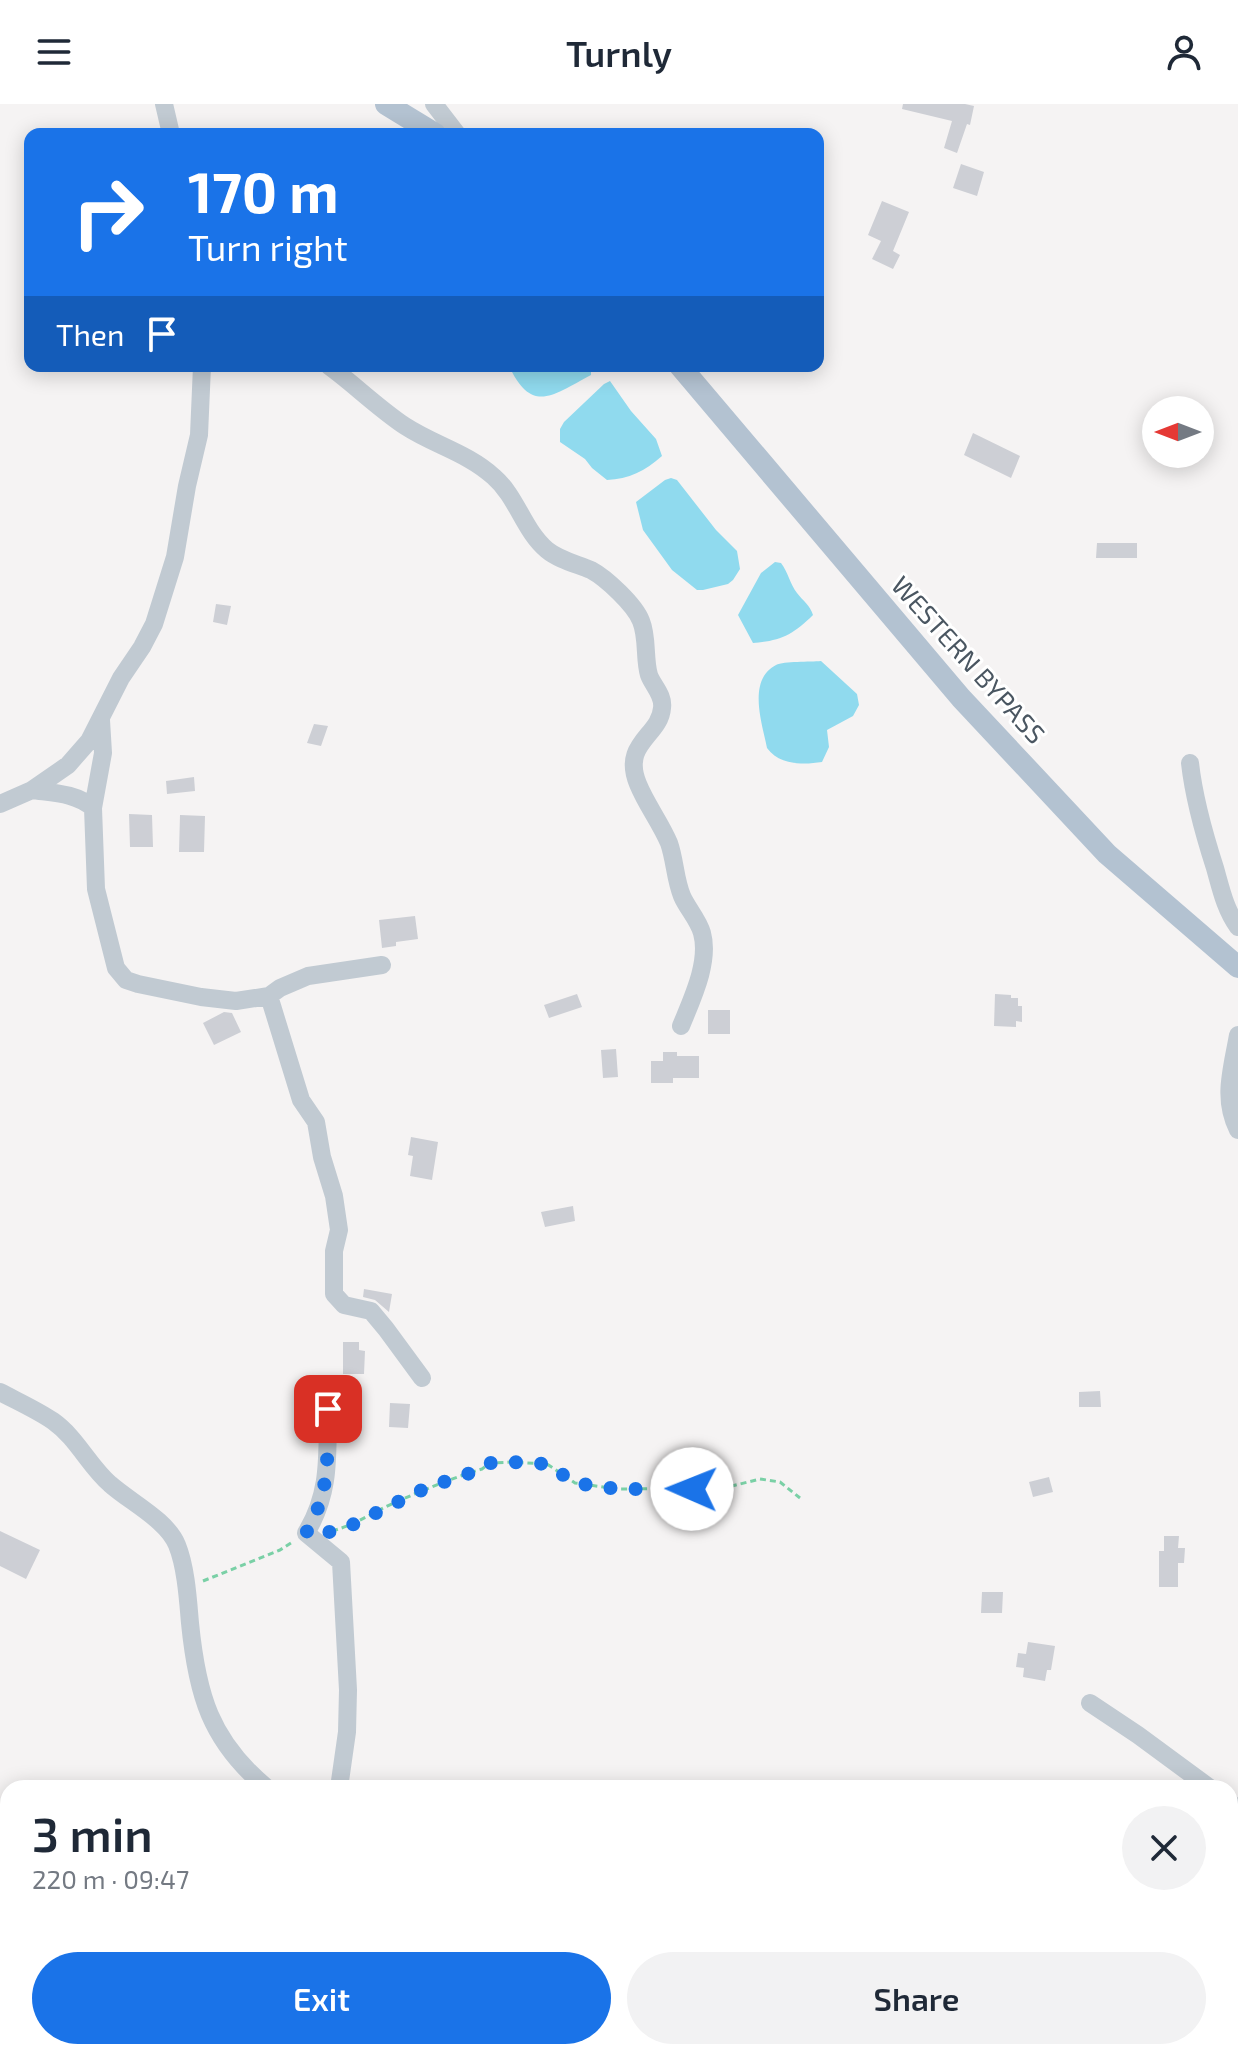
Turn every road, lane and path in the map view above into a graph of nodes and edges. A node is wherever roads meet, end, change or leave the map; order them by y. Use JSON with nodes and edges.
{"nodes":[{"id":1,"x":164,"y":104,"type":"edge"},
{"id":2,"x":386,"y":104,"type":"edge"},
{"id":3,"x":434,"y":104,"type":"edge"},
{"id":4,"x":170,"y":128,"type":"edge"},
{"id":5,"x":425,"y":128,"type":"edge"},
{"id":6,"x":452,"y":128,"type":"edge"},
{"id":7,"x":202,"y":372,"type":"edge"},
{"id":8,"x":336,"y":372,"type":"edge"},
{"id":9,"x":685,"y":372,"type":"edge"},
{"id":10,"x":101,"y":719,"type":"junction"},
{"id":11,"x":1190,"y":763,"type":"dead end"},
{"id":12,"x":32,"y":790,"type":"junction"},
{"id":13,"x":0,"y":804,"type":"edge"},
{"id":14,"x":93,"y":808,"type":"junction"},
{"id":15,"x":1238,"y":927,"type":"edge"},
{"id":16,"x":382,"y":965,"type":"dead end"},
{"id":17,"x":1238,"y":967,"type":"edge"},
{"id":18,"x":269,"y":996,"type":"junction"},
{"id":19,"x":681,"y":1026,"type":"dead end"},
{"id":20,"x":1238,"y":1035,"type":"edge"},
{"id":21,"x":1238,"y":1130,"type":"edge"},
{"id":22,"x":422,"y":1378,"type":"dead end"},
{"id":23,"x":0,"y":1392,"type":"edge"},
{"id":24,"x":328,"y":1409,"type":"dead end"},
{"id":25,"x":800,"y":1498,"type":"dead end"},
{"id":26,"x":306,"y":1533,"type":"junction"},
{"id":27,"x":187,"y":1588,"type":"junction"},
{"id":28,"x":1090,"y":1703,"type":"dead end"},
{"id":29,"x":259,"y":1780,"type":"edge"},
{"id":30,"x":340,"y":1780,"type":"edge"},
{"id":31,"x":1199,"y":1780,"type":"edge"}],
"edges":[{"from":1,"to":4,"type":"street"},
{"from":2,"to":5,"type":"main road"},
{"from":3,"to":6,"type":"street"},
{"from":7,"to":10,"type":"street"},
{"from":8,"to":19,"type":"street"},
{"from":9,"to":17,"type":"main road","name":"WESTERN BYPASS"},
{"from":10,"to":12,"type":"street"},
{"from":10,"to":14,"type":"street"},
{"from":11,"to":15,"type":"street"},
{"from":12,"to":13,"type":"street"},
{"from":12,"to":14,"type":"street"},
{"from":14,"to":18,"type":"street"},
{"from":16,"to":18,"type":"street"},
{"from":18,"to":22,"type":"street"},
{"from":20,"to":21,"type":"street"},
{"from":23,"to":27,"type":"street"},
{"from":24,"to":26,"type":"street"},
{"from":25,"to":26,"type":"path"},
{"from":26,"to":27,"type":"path"},
{"from":26,"to":30,"type":"street"},
{"from":27,"to":29,"type":"street"},
{"from":28,"to":31,"type":"street"}]}
